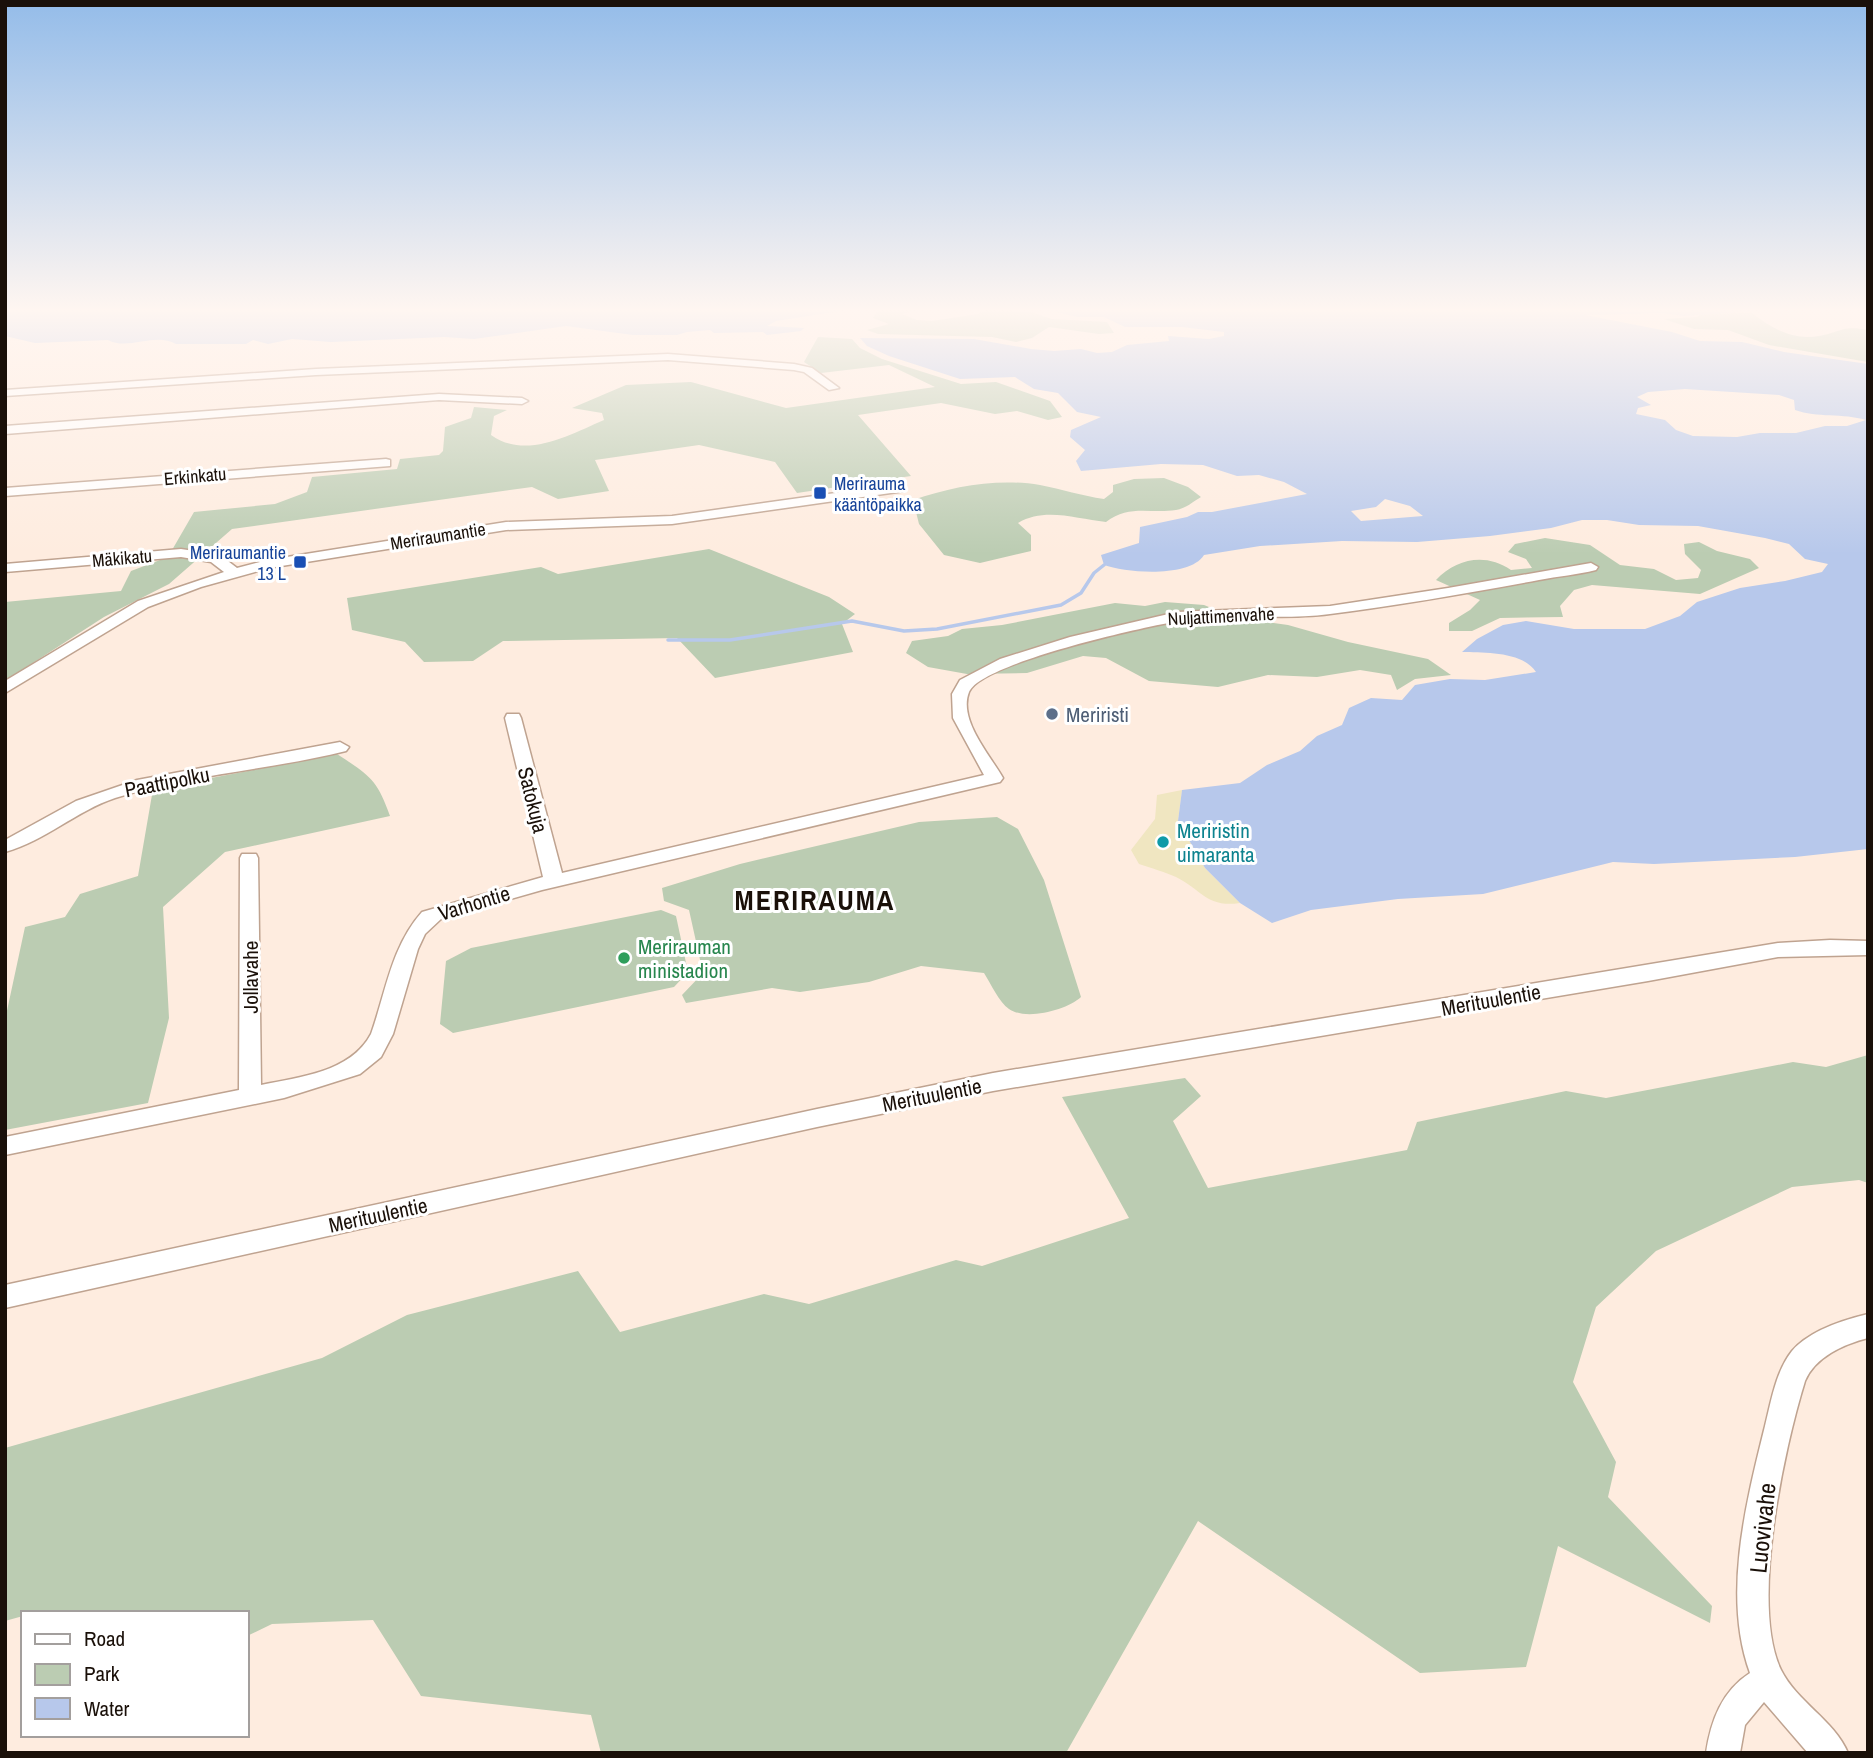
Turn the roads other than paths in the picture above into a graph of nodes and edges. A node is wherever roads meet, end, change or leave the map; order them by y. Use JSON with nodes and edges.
{"nodes":[{"id":1,"x":50,"y":390,"type":"edge"},
{"id":2,"x":5,"y":393,"type":"edge"},
{"id":3,"x":522,"y":401,"type":"dead end"},
{"id":4,"x":5,"y":430,"type":"edge"},
{"id":5,"x":386,"y":463,"type":"dead end"},
{"id":6,"x":900,"y":488,"type":"dead end"},
{"id":7,"x":5,"y":492,"type":"edge"},
{"id":8,"x":1591,"y":567,"type":"dead end"},
{"id":9,"x":5,"y":568,"type":"edge"},
{"id":10,"x":233,"y":572,"type":"junction"},
{"id":11,"x":5,"y":688,"type":"edge"},
{"id":12,"x":513,"y":718,"type":"dead end"},
{"id":13,"x":340,"y":747,"type":"dead end"},
{"id":14,"x":994,"y":778,"type":"joint"},
{"id":15,"x":5,"y":846,"type":"edge"},
{"id":16,"x":249,"y":858,"type":"dead end"},
{"id":17,"x":554,"y":881,"type":"junction"},
{"id":18,"x":1868,"y":948,"type":"edge"},
{"id":19,"x":250,"y":1096,"type":"junction"},
{"id":20,"x":5,"y":1146,"type":"edge"},
{"id":21,"x":5,"y":1297,"type":"edge"},
{"id":22,"x":1868,"y":1326,"type":"edge"},
{"id":23,"x":1769,"y":1681,"type":"junction"},
{"id":24,"x":1723,"y":1753,"type":"edge"},
{"id":25,"x":1831,"y":1753,"type":"edge"}],
"edges":[{"from":1,"to":2,"type":"street"},
{"from":3,"to":4,"type":"street"},
{"from":5,"to":7,"type":"street","name":"Erkinkatu"},
{"from":6,"to":10,"type":"street","name":"Meriraumantie"},
{"from":8,"to":14,"type":"street","name":"Nuljattimenvahe"},
{"from":9,"to":10,"type":"street","name":"Mäkikatu"},
{"from":10,"to":11,"type":"street","name":"Meriraumantie"},
{"from":12,"to":17,"type":"street","name":"Satokuja"},
{"from":13,"to":15,"type":"street","name":"Paattipolku"},
{"from":14,"to":17,"type":"street","name":"Varhontie"},
{"from":16,"to":19,"type":"street","name":"Jollavahe"},
{"from":17,"to":19,"type":"street","name":"Varhontie"},
{"from":18,"to":21,"type":"street","name":"Merituulentie"},
{"from":19,"to":20,"type":"street","name":"Varhontie"},
{"from":22,"to":23,"type":"street","name":"Luovivahe"},
{"from":23,"to":24,"type":"street"},
{"from":23,"to":25,"type":"street","name":"Luovivahe"}]}
